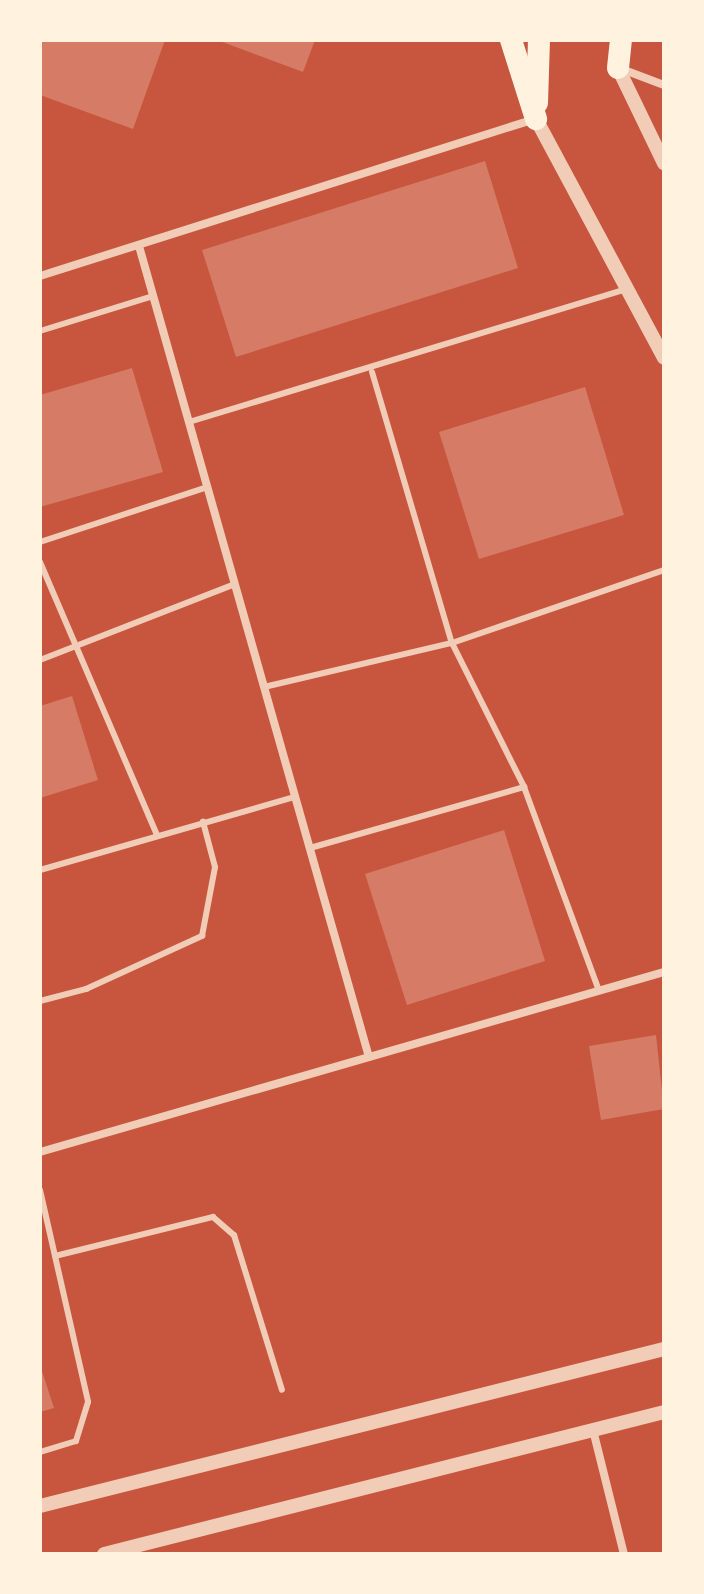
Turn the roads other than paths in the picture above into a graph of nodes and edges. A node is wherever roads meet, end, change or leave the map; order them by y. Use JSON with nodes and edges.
{"nodes":[{"id":1,"x":511,"y":40,"type":"edge"},
{"id":2,"x":539,"y":40,"type":"edge"},
{"id":3,"x":621,"y":40,"type":"edge"},
{"id":4,"x":618,"y":68,"type":"junction"},
{"id":5,"x":664,"y":85,"type":"edge"},
{"id":6,"x":536,"y":119,"type":"junction"},
{"id":7,"x":664,"y":163,"type":"edge"},
{"id":8,"x":139,"y":246,"type":"junction"},
{"id":9,"x":40,"y":276,"type":"edge"},
{"id":10,"x":629,"y":288,"type":"junction"},
{"id":11,"x":153,"y":296,"type":"junction"},
{"id":12,"x":40,"y":331,"type":"edge"},
{"id":13,"x":664,"y":358,"type":"edge"},
{"id":14,"x":372,"y":372,"type":"junction"},
{"id":15,"x":189,"y":422,"type":"junction"},
{"id":16,"x":207,"y":487,"type":"junction"},
{"id":17,"x":40,"y":542,"type":"edge"},
{"id":18,"x":40,"y":562,"type":"edge"},
{"id":19,"x":664,"y":570,"type":"edge"},
{"id":20,"x":235,"y":584,"type":"junction"},
{"id":21,"x":452,"y":643,"type":"junction"},
{"id":22,"x":81,"y":648,"type":"junction"},
{"id":23,"x":40,"y":660,"type":"edge"},
{"id":24,"x":264,"y":687,"type":"junction"},
{"id":25,"x":524,"y":787,"type":"junction"},
{"id":26,"x":295,"y":797,"type":"junction"},
{"id":27,"x":203,"y":822,"type":"junction"},
{"id":28,"x":157,"y":835,"type":"junction"},
{"id":29,"x":310,"y":848,"type":"junction"},
{"id":30,"x":40,"y":870,"type":"edge"},
{"id":31,"x":664,"y":972,"type":"edge"},
{"id":32,"x":599,"y":991,"type":"junction"},
{"id":33,"x":40,"y":1001,"type":"edge"},
{"id":34,"x":369,"y":1057,"type":"junction"},
{"id":35,"x":40,"y":1152,"type":"edge"},
{"id":36,"x":40,"y":1190,"type":"edge"},
{"id":37,"x":55,"y":1256,"type":"junction"},
{"id":38,"x":664,"y":1349,"type":"edge"},
{"id":39,"x":282,"y":1390,"type":"dead end"},
{"id":40,"x":664,"y":1412,"type":"edge"},
{"id":41,"x":593,"y":1430,"type":"junction"},
{"id":42,"x":40,"y":1452,"type":"edge"},
{"id":43,"x":40,"y":1506,"type":"edge"},
{"id":44,"x":104,"y":1554,"type":"edge"},
{"id":45,"x":624,"y":1554,"type":"edge"}],
"edges":[{"from":1,"to":6,"type":"highway"},
{"from":2,"to":6,"type":"highway"},
{"from":3,"to":4,"type":"highway"},
{"from":4,"to":5,"type":"street"},
{"from":4,"to":7,"type":"street"},
{"from":6,"to":8,"type":"street"},
{"from":6,"to":10,"type":"street"},
{"from":8,"to":9,"type":"street"},
{"from":8,"to":11,"type":"street"},
{"from":10,"to":13,"type":"street"},
{"from":10,"to":14,"type":"lane"},
{"from":11,"to":12,"type":"lane"},
{"from":11,"to":15,"type":"street"},
{"from":14,"to":15,"type":"lane"},
{"from":14,"to":21,"type":"lane"},
{"from":15,"to":16,"type":"street"},
{"from":16,"to":17,"type":"lane"},
{"from":16,"to":20,"type":"street"},
{"from":18,"to":22,"type":"lane"},
{"from":19,"to":21,"type":"lane"},
{"from":20,"to":22,"type":"lane"},
{"from":20,"to":24,"type":"street"},
{"from":21,"to":24,"type":"lane"},
{"from":21,"to":25,"type":"lane"},
{"from":22,"to":23,"type":"lane"},
{"from":22,"to":28,"type":"lane"},
{"from":24,"to":26,"type":"street"},
{"from":25,"to":29,"type":"lane"},
{"from":25,"to":32,"type":"lane"},
{"from":26,"to":27,"type":"lane"},
{"from":26,"to":29,"type":"street"},
{"from":27,"to":28,"type":"lane"},
{"from":27,"to":33,"type":"lane"},
{"from":28,"to":30,"type":"lane"},
{"from":29,"to":34,"type":"street"},
{"from":31,"to":32,"type":"street"},
{"from":32,"to":34,"type":"street"},
{"from":34,"to":35,"type":"street"},
{"from":36,"to":37,"type":"lane"},
{"from":37,"to":39,"type":"lane"},
{"from":37,"to":42,"type":"lane"},
{"from":38,"to":43,"type":"street"},
{"from":40,"to":41,"type":"street"},
{"from":41,"to":44,"type":"street"},
{"from":41,"to":45,"type":"street"}]}
